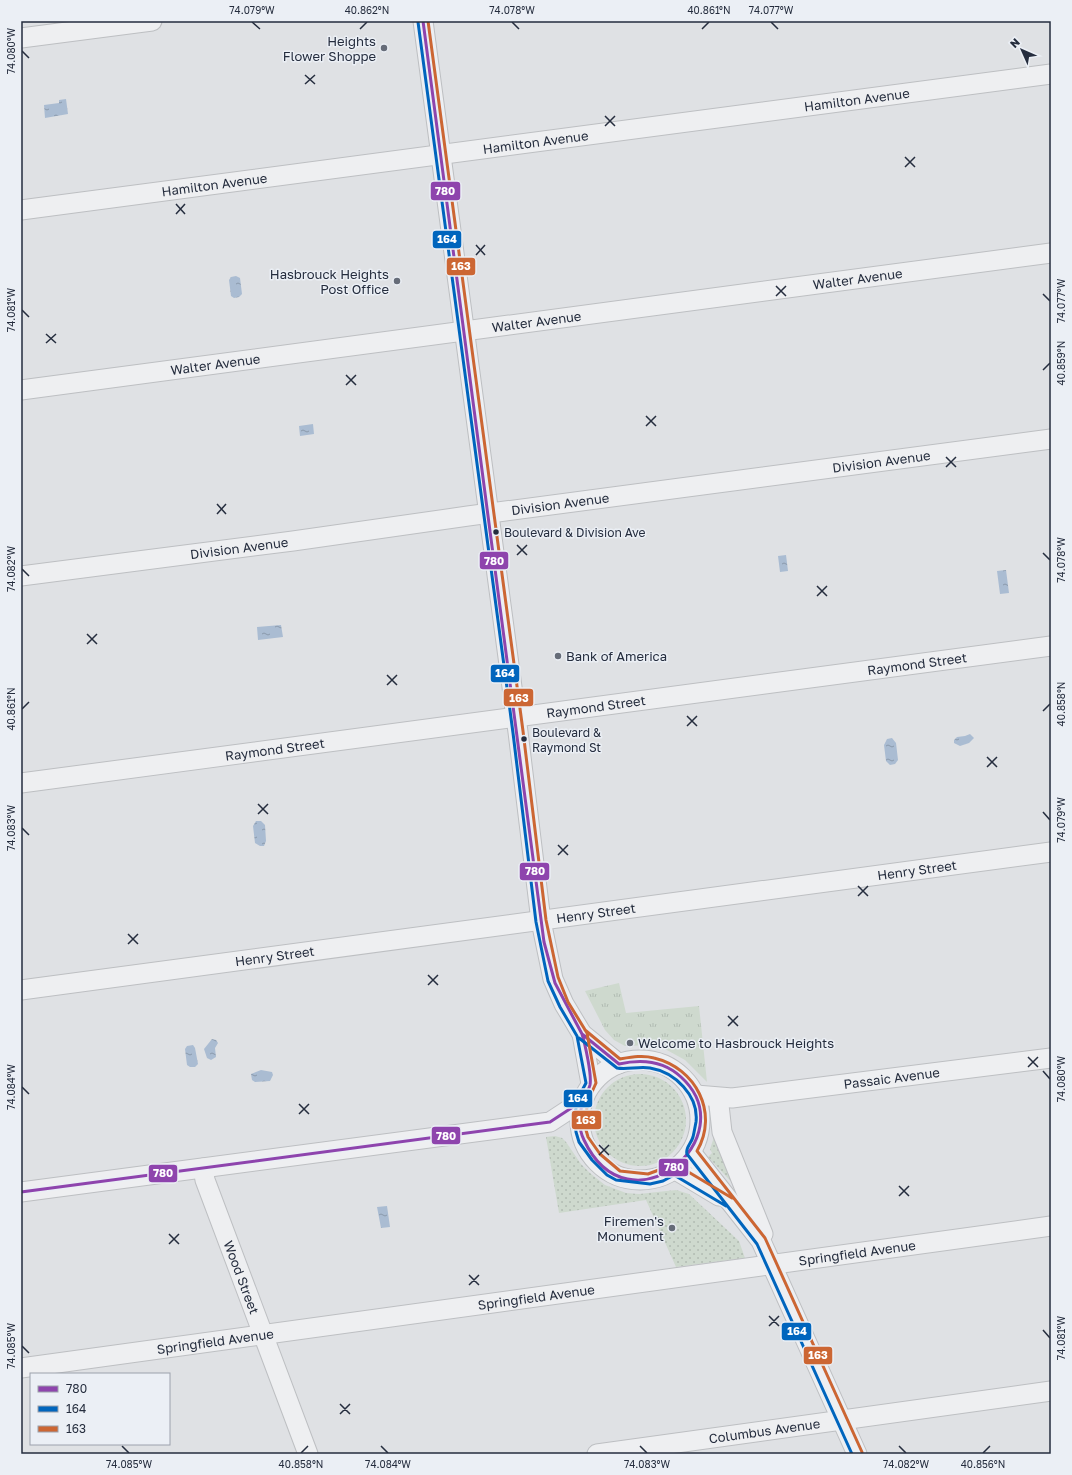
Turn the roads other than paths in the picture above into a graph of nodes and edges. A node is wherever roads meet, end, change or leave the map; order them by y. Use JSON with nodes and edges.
{"nodes":[{"id":1,"x":152,"y":21,"type":"edge"},
{"id":2,"x":423,"y":21,"type":"edge"},
{"id":3,"x":21,"y":38,"type":"edge"},
{"id":4,"x":1051,"y":74,"type":"edge"},
{"id":5,"x":441,"y":155,"type":"junction"},
{"id":6,"x":21,"y":210,"type":"edge"},
{"id":7,"x":1051,"y":253,"type":"edge"},
{"id":8,"x":465,"y":331,"type":"junction"},
{"id":9,"x":21,"y":390,"type":"edge"},
{"id":10,"x":1051,"y":439,"type":"edge"},
{"id":11,"x":488,"y":514,"type":"junction"},
{"id":12,"x":21,"y":576,"type":"edge"},
{"id":13,"x":1051,"y":646,"type":"edge"},
{"id":14,"x":516,"y":718,"type":"junction"},
{"id":15,"x":21,"y":783,"type":"edge"},
{"id":16,"x":1051,"y":852,"type":"edge"},
{"id":17,"x":541,"y":921,"type":"junction"},
{"id":18,"x":21,"y":990,"type":"edge"},
{"id":19,"x":582,"y":1034,"type":"junction"},
{"id":20,"x":1051,"y":1058,"type":"edge"},
{"id":21,"x":619,"y":1064,"type":"junction"},
{"id":22,"x":590,"y":1084,"type":"junction"},
{"id":23,"x":696,"y":1095,"type":"junction"},
{"id":24,"x":582,"y":1101,"type":"junction"},
{"id":25,"x":725,"y":1102,"type":"junction"},
{"id":26,"x":700,"y":1114,"type":"junction"},
{"id":27,"x":550,"y":1122,"type":"junction"},
{"id":28,"x":583,"y":1139,"type":"junction"},
{"id":29,"x":691,"y":1152,"type":"junction"},
{"id":30,"x":203,"y":1168,"type":"junction"},
{"id":31,"x":674,"y":1169,"type":"junction"},
{"id":32,"x":21,"y":1192,"type":"edge"},
{"id":33,"x":729,"y":1202,"type":"junction"},
{"id":34,"x":1051,"y":1226,"type":"edge"},
{"id":35,"x":772,"y":1264,"type":"junction"},
{"id":36,"x":262,"y":1334,"type":"junction"},
{"id":37,"x":21,"y":1368,"type":"edge"},
{"id":38,"x":1051,"y":1391,"type":"edge"},
{"id":39,"x":841,"y":1420,"type":"junction"},
{"id":40,"x":308,"y":1454,"type":"edge"},
{"id":41,"x":597,"y":1454,"type":"edge"},
{"id":42,"x":857,"y":1454,"type":"edge"}],
"edges":[{"from":1,"to":3,"type":"street"},
{"from":2,"to":5,"type":"street"},
{"from":4,"to":5,"type":"street","name":"Hamilton Avenue"},
{"from":5,"to":6,"type":"street","name":"Hamilton Avenue"},
{"from":5,"to":8,"type":"street"},
{"from":7,"to":8,"type":"street","name":"Walter Avenue"},
{"from":8,"to":9,"type":"street","name":"Walter Avenue"},
{"from":8,"to":11,"type":"street"},
{"from":10,"to":11,"type":"street","name":"Division Avenue"},
{"from":11,"to":12,"type":"street","name":"Division Avenue"},
{"from":11,"to":14,"type":"street"},
{"from":13,"to":14,"type":"street","name":"Raymond Street"},
{"from":14,"to":15,"type":"street","name":"Raymond Street"},
{"from":14,"to":17,"type":"street"},
{"from":16,"to":17,"type":"street","name":"Henry Street"},
{"from":17,"to":18,"type":"street","name":"Henry Street"},
{"from":17,"to":19,"type":"street"},
{"from":19,"to":21,"type":"street"},
{"from":19,"to":22,"type":"street"},
{"from":20,"to":25,"type":"street","name":"Passaic Avenue"},
{"from":21,"to":22,"type":"street"},
{"from":21,"to":23,"type":"street"},
{"from":22,"to":24,"type":"street"},
{"from":23,"to":25,"type":"street","name":"Passaic Avenue"},
{"from":23,"to":26,"type":"street"},
{"from":24,"to":27,"type":"street"},
{"from":24,"to":28,"type":"street"},
{"from":25,"to":26,"type":"street","name":"Passaic Avenue"},
{"from":25,"to":35,"type":"street"},
{"from":26,"to":29,"type":"street"},
{"from":27,"to":28,"type":"street"},
{"from":27,"to":30,"type":"street"},
{"from":28,"to":31,"type":"street"},
{"from":29,"to":31,"type":"street"},
{"from":29,"to":33,"type":"street"},
{"from":30,"to":32,"type":"street"},
{"from":30,"to":36,"type":"street","name":"Wood Street"},
{"from":31,"to":33,"type":"street"},
{"from":33,"to":35,"type":"street"},
{"from":34,"to":35,"type":"street","name":"Springfield Avenue"},
{"from":35,"to":36,"type":"street","name":"Springfield Avenue"},
{"from":35,"to":39,"type":"street"},
{"from":36,"to":37,"type":"street","name":"Springfield Avenue"},
{"from":36,"to":40,"type":"street","name":"Wood Street"},
{"from":38,"to":39,"type":"street","name":"Columbus Avenue"},
{"from":39,"to":41,"type":"street","name":"Columbus Avenue"},
{"from":39,"to":42,"type":"street"}]}
